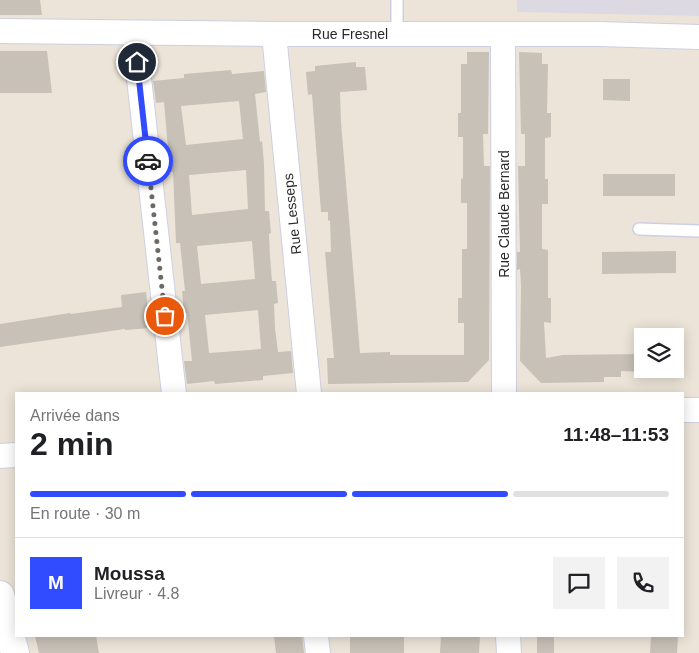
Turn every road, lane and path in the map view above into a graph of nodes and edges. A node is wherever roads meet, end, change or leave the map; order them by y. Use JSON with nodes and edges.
{"nodes":[{"id":1,"x":397,"y":0,"type":"edge"},
{"id":2,"x":0,"y":31,"type":"edge"},
{"id":3,"x":134,"y":33,"type":"junction"},
{"id":4,"x":274,"y":34,"type":"junction"},
{"id":5,"x":397,"y":34,"type":"junction"},
{"id":6,"x":503,"y":34,"type":"junction"},
{"id":7,"x":699,"y":37,"type":"edge"},
{"id":8,"x":639,"y":229,"type":"dead end"},
{"id":9,"x":699,"y":232,"type":"edge"},
{"id":10,"x":174,"y":392,"type":"edge"},
{"id":11,"x":309,"y":392,"type":"edge"},
{"id":12,"x":504,"y":392,"type":"edge"},
{"id":13,"x":684,"y":410,"type":"edge"},
{"id":14,"x":699,"y":410,"type":"edge"},
{"id":15,"x":15,"y":455,"type":"edge"},
{"id":16,"x":0,"y":456,"type":"edge"},
{"id":17,"x":0,"y":594,"type":"edge"},
{"id":18,"x":316,"y":637,"type":"edge"},
{"id":19,"x":508,"y":637,"type":"edge"},
{"id":20,"x":15,"y":653,"type":"edge"},
{"id":21,"x":318,"y":653,"type":"edge"},
{"id":22,"x":509,"y":653,"type":"edge"}],
"edges":[{"from":1,"to":5,"type":"lane"},
{"from":2,"to":3,"type":"street","name":"Rue Fresnel"},
{"from":3,"to":4,"type":"street","name":"Rue Fresnel"},
{"from":3,"to":10,"type":"street"},
{"from":4,"to":5,"type":"street","name":"Rue Fresnel"},
{"from":4,"to":11,"type":"street","name":"Rue Lesseps"},
{"from":5,"to":6,"type":"street","name":"Rue Fresnel"},
{"from":6,"to":7,"type":"street","name":"Rue Fresnel"},
{"from":6,"to":12,"type":"street","name":"Rue Claude Bernard"},
{"from":8,"to":9,"type":"lane"},
{"from":13,"to":14,"type":"street"},
{"from":15,"to":16,"type":"street"},
{"from":17,"to":20,"type":"street"},
{"from":18,"to":21,"type":"street"},
{"from":19,"to":22,"type":"street"}]}
